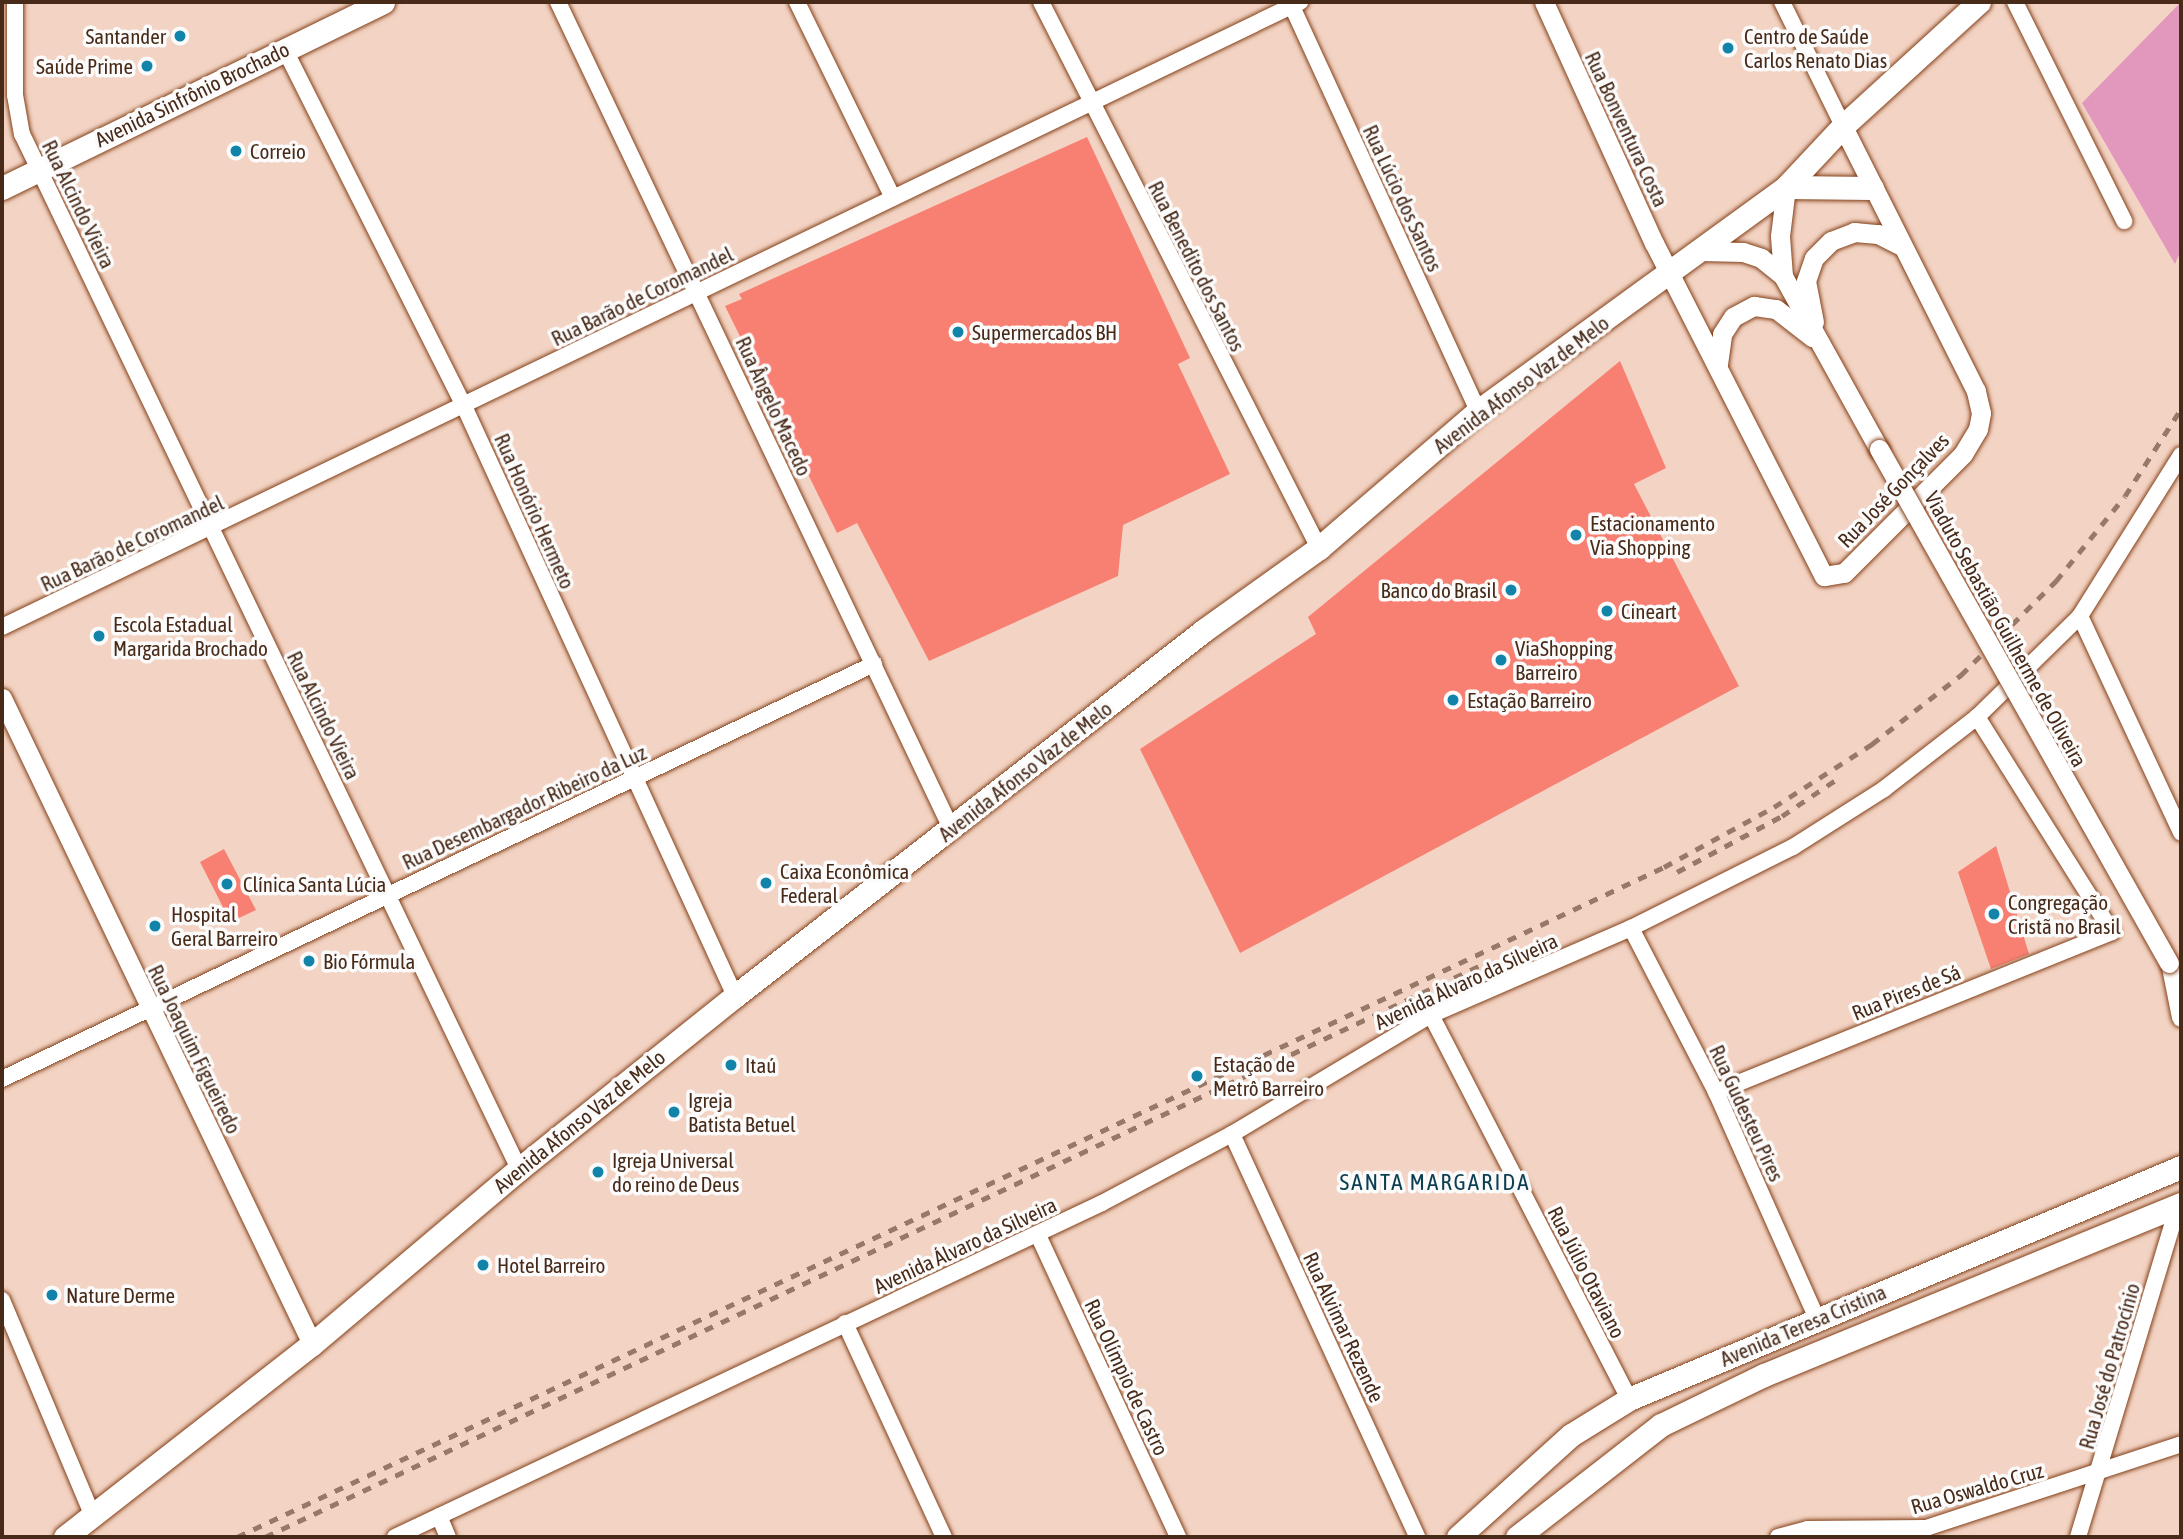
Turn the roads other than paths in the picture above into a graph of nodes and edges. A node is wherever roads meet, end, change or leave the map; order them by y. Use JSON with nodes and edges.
{"nodes":[{"id":1,"x":15,"y":2,"type":"edge"},
{"id":2,"x":383,"y":2,"type":"edge"},
{"id":3,"x":558,"y":2,"type":"edge"},
{"id":4,"x":797,"y":2,"type":"edge"},
{"id":5,"x":1041,"y":2,"type":"edge"},
{"id":6,"x":1544,"y":2,"type":"edge"},
{"id":7,"x":1782,"y":2,"type":"edge"},
{"id":8,"x":1979,"y":2,"type":"edge"},
{"id":9,"x":2015,"y":2,"type":"edge"},
{"id":10,"x":1294,"y":3,"type":"edge"},
{"id":11,"x":284,"y":48,"type":"junction"},
{"id":12,"x":1090,"y":105,"type":"junction"},
{"id":13,"x":1843,"y":126,"type":"junction"},
{"id":14,"x":40,"y":170,"type":"junction"},
{"id":15,"x":1786,"y":187,"type":"junction"},
{"id":16,"x":2,"y":188,"type":"edge"},
{"id":17,"x":1872,"y":188,"type":"junction"},
{"id":18,"x":893,"y":198,"type":"junction"},
{"id":19,"x":2124,"y":221,"type":"dead end"},
{"id":20,"x":1900,"y":246,"type":"junction"},
{"id":21,"x":1701,"y":251,"type":"junction"},
{"id":22,"x":1671,"y":275,"type":"junction"},
{"id":23,"x":1783,"y":276,"type":"junction"},
{"id":24,"x":697,"y":293,"type":"junction"},
{"id":25,"x":1817,"y":341,"type":"junction"},
{"id":26,"x":1718,"y":364,"type":"junction"},
{"id":27,"x":464,"y":406,"type":"junction"},
{"id":28,"x":1478,"y":411,"type":"junction"},
{"id":29,"x":2181,"y":455,"type":"edge"},
{"id":30,"x":212,"y":529,"type":"junction"},
{"id":31,"x":1318,"y":548,"type":"junction"},
{"id":32,"x":2080,"y":616,"type":"junction"},
{"id":33,"x":2,"y":627,"type":"edge"},
{"id":34,"x":874,"y":664,"type":"junction"},
{"id":35,"x":2,"y":698,"type":"edge"},
{"id":36,"x":1976,"y":717,"type":"junction"},
{"id":37,"x":633,"y":779,"type":"junction"},
{"id":38,"x":951,"y":828,"type":"junction"},
{"id":39,"x":2181,"y":833,"type":"edge"},
{"id":40,"x":388,"y":895,"type":"junction"},
{"id":41,"x":1631,"y":928,"type":"junction"},
{"id":42,"x":2170,"y":965,"type":"junction"},
{"id":43,"x":2181,"y":985,"type":"edge"},
{"id":44,"x":735,"y":996,"type":"junction"},
{"id":45,"x":151,"y":1008,"type":"junction"},
{"id":46,"x":1431,"y":1016,"type":"junction"},
{"id":47,"x":2181,"y":1017,"type":"edge"},
{"id":48,"x":2,"y":1079,"type":"edge"},
{"id":49,"x":1716,"y":1092,"type":"junction"},
{"id":50,"x":1232,"y":1134,"type":"junction"},
{"id":51,"x":2181,"y":1167,"type":"edge"},
{"id":52,"x":519,"y":1169,"type":"junction"},
{"id":53,"x":2180,"y":1203,"type":"edge"},
{"id":54,"x":1038,"y":1235,"type":"junction"},
{"id":55,"x":2,"y":1300,"type":"edge"},
{"id":56,"x":1818,"y":1319,"type":"junction"},
{"id":57,"x":845,"y":1323,"type":"junction"},
{"id":58,"x":312,"y":1344,"type":"junction"},
{"id":59,"x":1629,"y":1399,"type":"junction"},
{"id":60,"x":2181,"y":1444,"type":"edge"},
{"id":61,"x":2099,"y":1473,"type":"junction"},
{"id":62,"x":93,"y":1516,"type":"junction"},
{"id":63,"x":439,"y":1516,"type":"junction"},
{"id":64,"x":65,"y":1537,"type":"edge"},
{"id":65,"x":395,"y":1537,"type":"edge"},
{"id":66,"x":448,"y":1537,"type":"edge"},
{"id":67,"x":944,"y":1537,"type":"edge"},
{"id":68,"x":1178,"y":1537,"type":"edge"},
{"id":69,"x":1417,"y":1537,"type":"edge"},
{"id":70,"x":1458,"y":1537,"type":"edge"},
{"id":71,"x":1517,"y":1537,"type":"edge"},
{"id":72,"x":1778,"y":1537,"type":"edge"},
{"id":73,"x":2078,"y":1537,"type":"edge"}],
"edges":[{"from":1,"to":14,"type":"street","name":"Rua Alcindo Vieira"},
{"from":2,"to":11,"type":"main road","name":"Avenida Sinfrônio Brochado"},
{"from":3,"to":24,"type":"street","name":"Rua Ângelo Macedo"},
{"from":4,"to":18,"type":"street"},
{"from":5,"to":12,"type":"street","name":"Rua Benedito dos Santos"},
{"from":6,"to":22,"type":"street","name":"Rua Bonventura Costa"},
{"from":7,"to":13,"type":"street","name":"Rua José Gonçalves"},
{"from":8,"to":13,"type":"main road","name":"Avenida Afonso Vaz de Melo"},
{"from":9,"to":19,"type":"street"},
{"from":10,"to":12,"type":"street","name":"Rua Barão de Coromandel"},
{"from":10,"to":28,"type":"street","name":"Rua Lúcio dos Santos"},
{"from":11,"to":14,"type":"main road","name":"Avenida Sinfrônio Brochado"},
{"from":11,"to":27,"type":"street","name":"Rua Honório Hermeto"},
{"from":12,"to":18,"type":"street","name":"Rua Barão de Coromandel"},
{"from":12,"to":31,"type":"street","name":"Rua Benedito dos Santos"},
{"from":13,"to":15,"type":"main road","name":"Avenida Afonso Vaz de Melo"},
{"from":13,"to":17,"type":"street","name":"Rua José Gonçalves"},
{"from":14,"to":16,"type":"main road","name":"Avenida Sinfrônio Brochado"},
{"from":14,"to":30,"type":"street","name":"Rua Alcindo Vieira"},
{"from":15,"to":17,"type":"main road"},
{"from":15,"to":21,"type":"main road","name":"Avenida Afonso Vaz de Melo"},
{"from":15,"to":23,"type":"street","name":"Viaduto Sebastião Guilherme de Oliveira"},
{"from":17,"to":20,"type":"street","name":"Rua José Gonçalves"},
{"from":18,"to":24,"type":"street","name":"Rua Barão de Coromandel"},
{"from":20,"to":25,"type":"street"},
{"from":20,"to":26,"type":"street","name":"Rua José Gonçalves"},
{"from":21,"to":22,"type":"main road","name":"Avenida Afonso Vaz de Melo"},
{"from":21,"to":23,"type":"street","name":"Viaduto Sebastião Guilherme de Oliveira"},
{"from":22,"to":26,"type":"street","name":"Rua José Gonçalves"},
{"from":22,"to":28,"type":"main road","name":"Avenida Afonso Vaz de Melo"},
{"from":23,"to":25,"type":"street","name":"Viaduto Sebastião Guilherme de Oliveira"},
{"from":24,"to":27,"type":"street","name":"Rua Barão de Coromandel"},
{"from":24,"to":34,"type":"street","name":"Rua Ângelo Macedo"},
{"from":25,"to":26,"type":"street"},
{"from":25,"to":42,"type":"street","name":"Viaduto Sebastião Guilherme de Oliveira","bridge":true},
{"from":27,"to":30,"type":"street","name":"Rua Barão de Coromandel"},
{"from":27,"to":37,"type":"street","name":"Rua Honório Hermeto"},
{"from":28,"to":31,"type":"main road","name":"Avenida Afonso Vaz de Melo"},
{"from":29,"to":32,"type":"street","name":"Avenida Álvaro da Silveira"},
{"from":30,"to":33,"type":"street","name":"Rua Barão de Coromandel"},
{"from":30,"to":40,"type":"street","name":"Rua Alcindo Vieira"},
{"from":31,"to":38,"type":"main road","name":"Avenida Afonso Vaz de Melo"},
{"from":32,"to":36,"type":"street","name":"Avenida Álvaro da Silveira"},
{"from":32,"to":39,"type":"street"},
{"from":34,"to":37,"type":"street","name":"Rua Desembargador Ribeiro da Luz"},
{"from":34,"to":38,"type":"street","name":"Rua Ângelo Macedo"},
{"from":35,"to":45,"type":"street","name":"Rua Joaquim Figueiredo"},
{"from":36,"to":41,"type":"street","name":"Avenida Álvaro da Silveira"},
{"from":36,"to":49,"type":"street","name":"Rua Pires de Sá"},
{"from":37,"to":40,"type":"street","name":"Rua Desembargador Ribeiro da Luz"},
{"from":37,"to":44,"type":"street","name":"Rua Honório Hermeto"},
{"from":38,"to":44,"type":"main road","name":"Avenida Afonso Vaz de Melo"},
{"from":40,"to":45,"type":"street","name":"Rua Desembargador Ribeiro da Luz"},
{"from":40,"to":52,"type":"street","name":"Rua Alcindo Vieira"},
{"from":41,"to":46,"type":"street","name":"Avenida Álvaro da Silveira"},
{"from":41,"to":49,"type":"street","name":"Rua Gudesteu Pires"},
{"from":42,"to":43,"type":"street","name":"Viaduto Sebastião Guilherme de Oliveira"},
{"from":42,"to":47,"type":"street","name":"Viaduto Sebastião Guilherme de Oliveira"},
{"from":44,"to":52,"type":"main road","name":"Avenida Afonso Vaz de Melo"},
{"from":45,"to":48,"type":"street","name":"Rua Desembargador Ribeiro da Luz"},
{"from":45,"to":58,"type":"street","name":"Rua Joaquim Figueiredo"},
{"from":46,"to":50,"type":"street","name":"Avenida Álvaro da Silveira"},
{"from":46,"to":59,"type":"street","name":"Rua Júlio Otaviano"},
{"from":49,"to":56,"type":"street","name":"Rua Gudesteu Pires"},
{"from":50,"to":54,"type":"street","name":"Avenida Álvaro da Silveira"},
{"from":50,"to":69,"type":"street","name":"Rua Alvimar Rezende"},
{"from":51,"to":56,"type":"main road","name":"Avenida Teresa Cristina"},
{"from":52,"to":58,"type":"main road","name":"Avenida Afonso Vaz de Melo"},
{"from":53,"to":61,"type":"street","name":"Rua José do Patrocínio"},
{"from":53,"to":71,"type":"main road","name":"Avenida Teresa Cristina"},
{"from":54,"to":57,"type":"street","name":"Avenida Álvaro da Silveira"},
{"from":54,"to":68,"type":"street","name":"Rua Olímpio de Castro"},
{"from":55,"to":62,"type":"street"},
{"from":56,"to":59,"type":"main road","name":"Avenida Teresa Cristina"},
{"from":57,"to":63,"type":"street","name":"Avenida Álvaro da Silveira"},
{"from":57,"to":67,"type":"street"},
{"from":58,"to":62,"type":"main road","name":"Avenida Afonso Vaz de Melo"},
{"from":59,"to":70,"type":"main road","name":"Avenida Teresa Cristina"},
{"from":60,"to":61,"type":"street","name":"Rua Oswaldo Cruz"},
{"from":61,"to":72,"type":"street","name":"Rua Oswaldo Cruz"},
{"from":61,"to":73,"type":"street","name":"Rua José do Patrocínio"},
{"from":62,"to":64,"type":"main road","name":"Avenida Afonso Vaz de Melo"},
{"from":63,"to":65,"type":"street","name":"Avenida Álvaro da Silveira"},
{"from":63,"to":66,"type":"street"}]}
